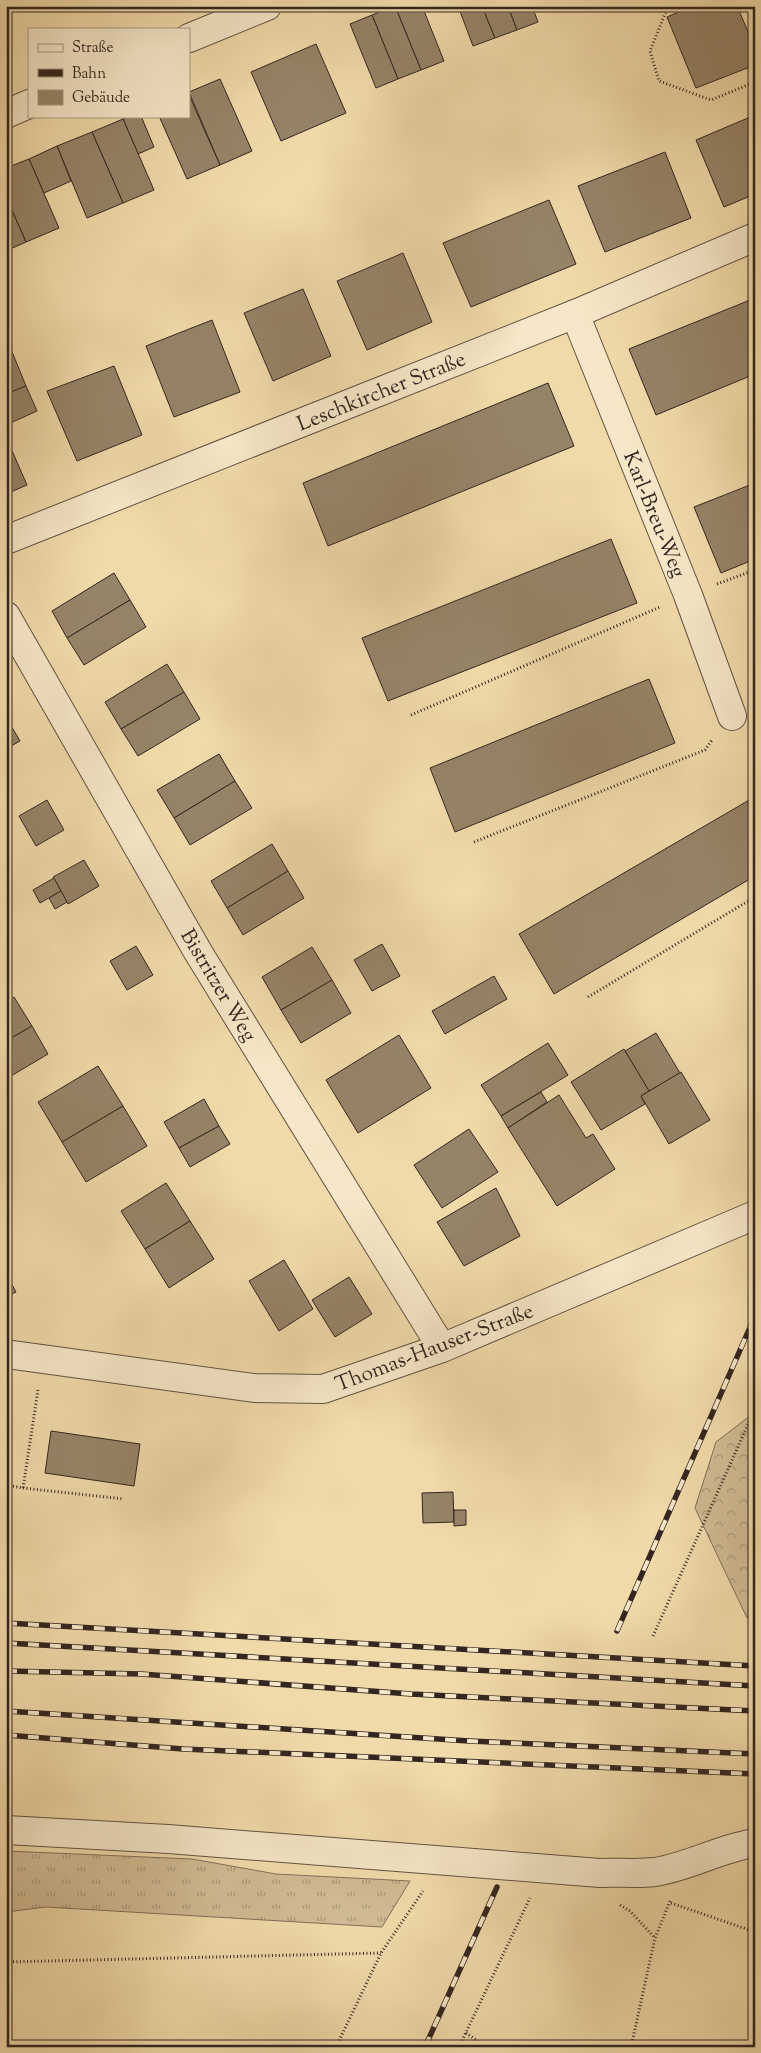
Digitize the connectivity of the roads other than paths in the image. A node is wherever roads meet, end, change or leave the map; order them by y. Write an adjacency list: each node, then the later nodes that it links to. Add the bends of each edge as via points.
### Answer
1 (267, 6): 2 (street)
2 (190, 38)
3 (28, 104): 4 (street)
4 (6, 114)
5 (755, 237): 6 (street, Leschkircher Straße)
6 (575, 314): 7 (street, Leschkircher Straße); 9 (street, Karl-Breu-Weg, via 688,596)
7 (6, 540)
8 (6, 616): 11 (street, Bistritzer Weg, via 198,952)
9 (732, 716)
10 (755, 1215): 11 (street, Thomas-Hauser-Straße)
11 (442, 1348): 12 (street, Thomas-Hauser-Straße, via 323,1389 254,1388)
12 (6, 1354)
13 (6, 1830): 14 (street, via 600,1873 654,1872 732,1846)
14 (755, 1843)

